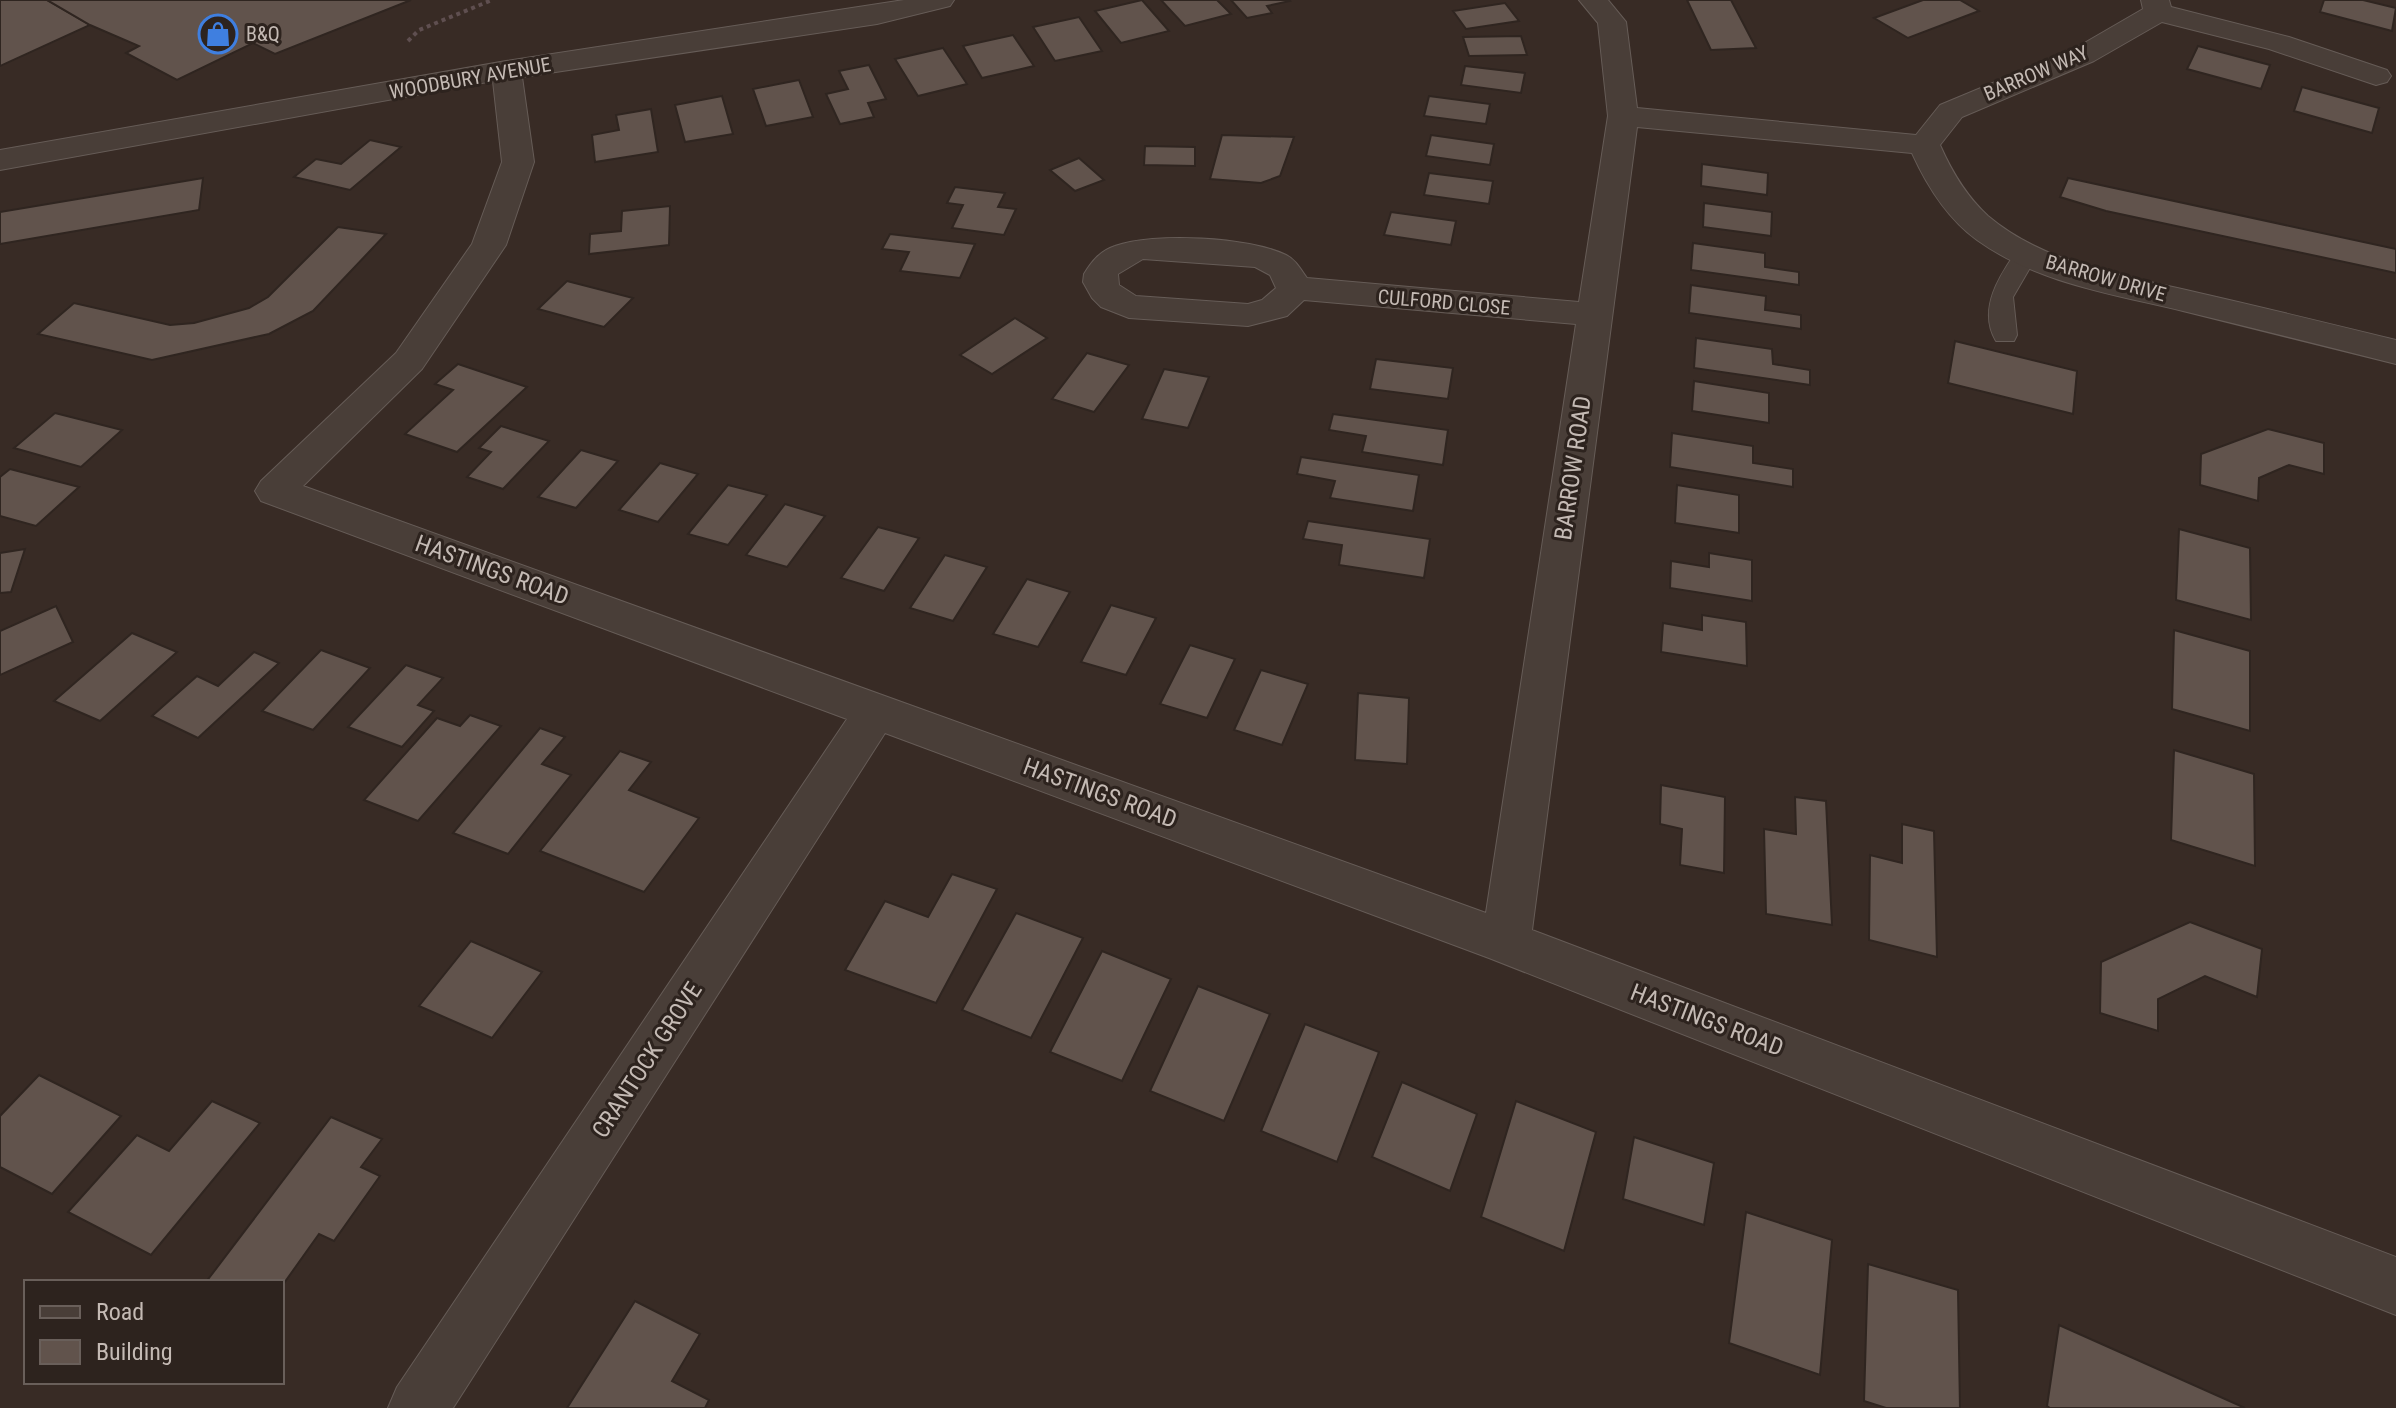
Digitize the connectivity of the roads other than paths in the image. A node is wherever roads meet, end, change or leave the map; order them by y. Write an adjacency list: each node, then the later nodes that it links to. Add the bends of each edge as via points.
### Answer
1 (940, 0): 4 (street, WOODBURY AVENUE, via 877,15)
2 (1593, 0): 6 (street, BARROW ROAD, via 1612,22)
3 (2156, 6): 5 (street, BARROW WAY); 7 (street, BARROW WAY, via 2084,55 1951,111)
4 (506, 70): 8 (street, WOODBURY AVENUE); 14 (street, HASTINGS ROAD, via 518,162 489,245 409,361 275,491)
5 (2376, 76)
6 (1623, 116): 7 (street); 11 (street, BARROW ROAD)
7 (1924, 145): 9 (street, BARROW DRIVE, via 1941,184 1963,210)
8 (0, 160)
9 (2026, 254): 12 (lane, via 2001,297); 13 (street, BARROW DRIVE, via 2127,287)
10 (1293, 288): 10 (street, via 1282,268 1259,257 1161,249 1112,258 1099,280 1103,291 1129,307 1248,315 1281,306); 11 (street, CULFORD CLOSE)
11 (1595, 315): 15 (street, BARROW ROAD)
12 (2005, 335)
13 (2396, 352)
14 (876, 711): 15 (street, HASTINGS ROAD); 17 (street, CRANTOCK GROVE)
15 (1506, 942): 16 (street, HASTINGS ROAD)
16 (2396, 1286)
17 (418, 1408)

